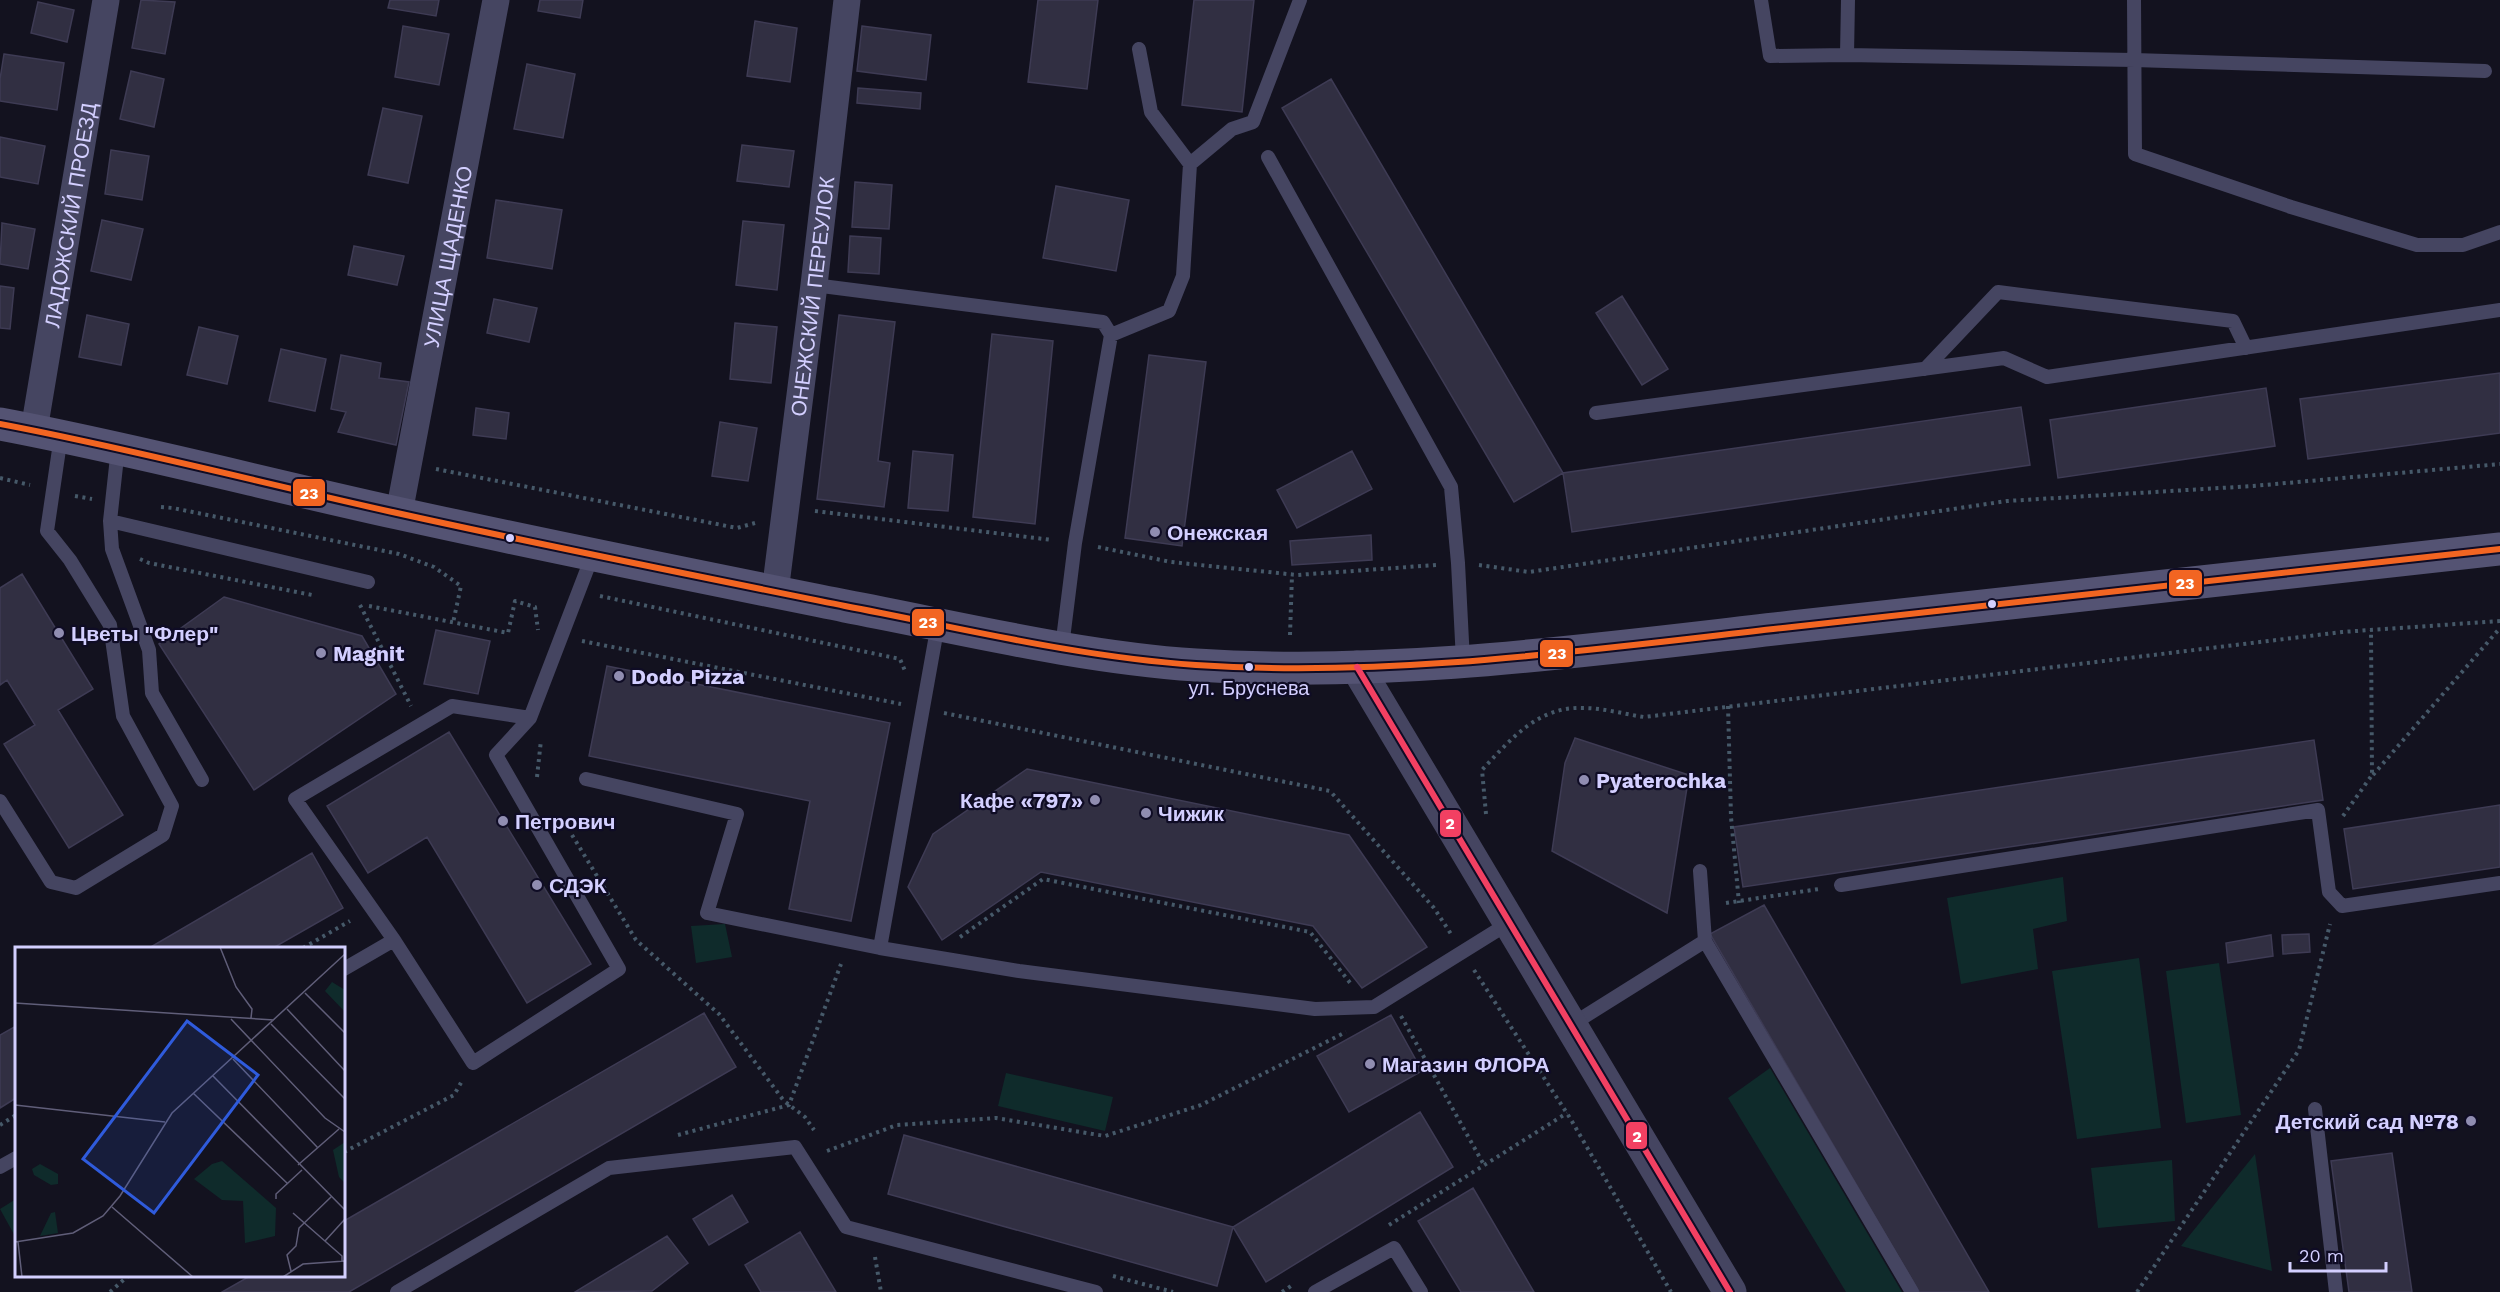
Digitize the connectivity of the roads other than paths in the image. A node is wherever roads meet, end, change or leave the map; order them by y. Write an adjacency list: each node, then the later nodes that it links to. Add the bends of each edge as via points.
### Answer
1 (106, 0): 22 (street, ЛАДОЖСКИЙ ПРОЕЗД)
2 (496, 0): 24 (street, УЛИЦА ЩАДЕНКО)
3 (847, 0): 15 (street, ОНЕЖСКИЙ ПЕРЕУЛОК)
4 (1300, 0): 13 (lane, via 1253,122 1232,129)
5 (1761, 0): 9 (lane, via 1770,56)
6 (1848, 0): 9 (lane)
7 (2134, 0): 10 (lane)
8 (1139, 49): 13 (lane, via 1151,112)
9 (1847, 55): 10 (lane)
10 (2134, 60): 11 (lane); 14 (lane, via 2134,154 2417,245 2463,245)
11 (2486, 71)
12 (1269, 157): 32 (lane, via 1451,487)
13 (1190, 164): 17 (lane, via 1183,276 1168,310)
14 (2500, 232)
15 (814, 285): 17 (lane, via 1103,322); 29 (street, ОНЕЖСКИЙ ПЕРЕУЛОК)
16 (2500, 310): 18 (lane)
17 (1111, 335): 31 (lane, via 1075,543)
18 (2246, 348): 19 (lane, via 2047,377 2004,358); 19 (lane, via 2233,321 1998,292)
19 (1925, 369): 20 (lane)
20 (1596, 413)
21 (0, 424): 22 (main road)
22 (48, 434): 23 (main road); 37 (lane, via 47,531 110,625 123,716 172,806 163,835 76,888 51,882)
23 (118, 448): 24 (main road); 25 (lane)
24 (399, 513): 27 (main road)
25 (110, 520): 28 (lane); 36 (lane, via 112,549 149,650 152,693)
26 (2500, 549): 32 (main road)
27 (593, 554): 29 (main road); 34 (lane)
28 (368, 582)
29 (775, 592): 30 (main road)
30 (938, 624): 31 (main road); 44 (lane)
31 (1062, 647): 33 (main road, via 1196,664)
32 (1463, 661): 33 (main road)
33 (1357, 667): 41 (street)
34 (530, 718): 42 (lane, via 452,706 295,798); 42 (lane, via 496,755 619,969 472,1063)
35 (586, 779): 44 (lane, via 737,814 707,913)
36 (202, 780)
37 (0, 801)
38 (1701, 871): 43 (lane)
39 (2500, 883): 40 (lane, via 2343,906 2329,892 2318,810)
40 (1841, 885)
41 (1509, 923): 44 (lane, via 1374,1007 1316,1009 1019,971); 46 (street)
42 (394, 940): 45 (lane)
43 (1705, 941): 46 (lane); 56 (lane)
44 (880, 948)
45 (345, 968)
46 (1571, 1024): 55 (street)
47 (2315, 1109): 57 (lane)
48 (15, 1159): 49 (lane)
49 (0, 1167)
50 (1073, 1289): 51 (lane, via 846,1227 795,1147 609,1168); 52 (lane)
51 (397, 1292)
52 (1096, 1292)
53 (1315, 1292): 54 (lane, via 1394,1248)
54 (1421, 1292)
55 (1730, 1292)
56 (1912, 1292)
57 (2336, 1292)

